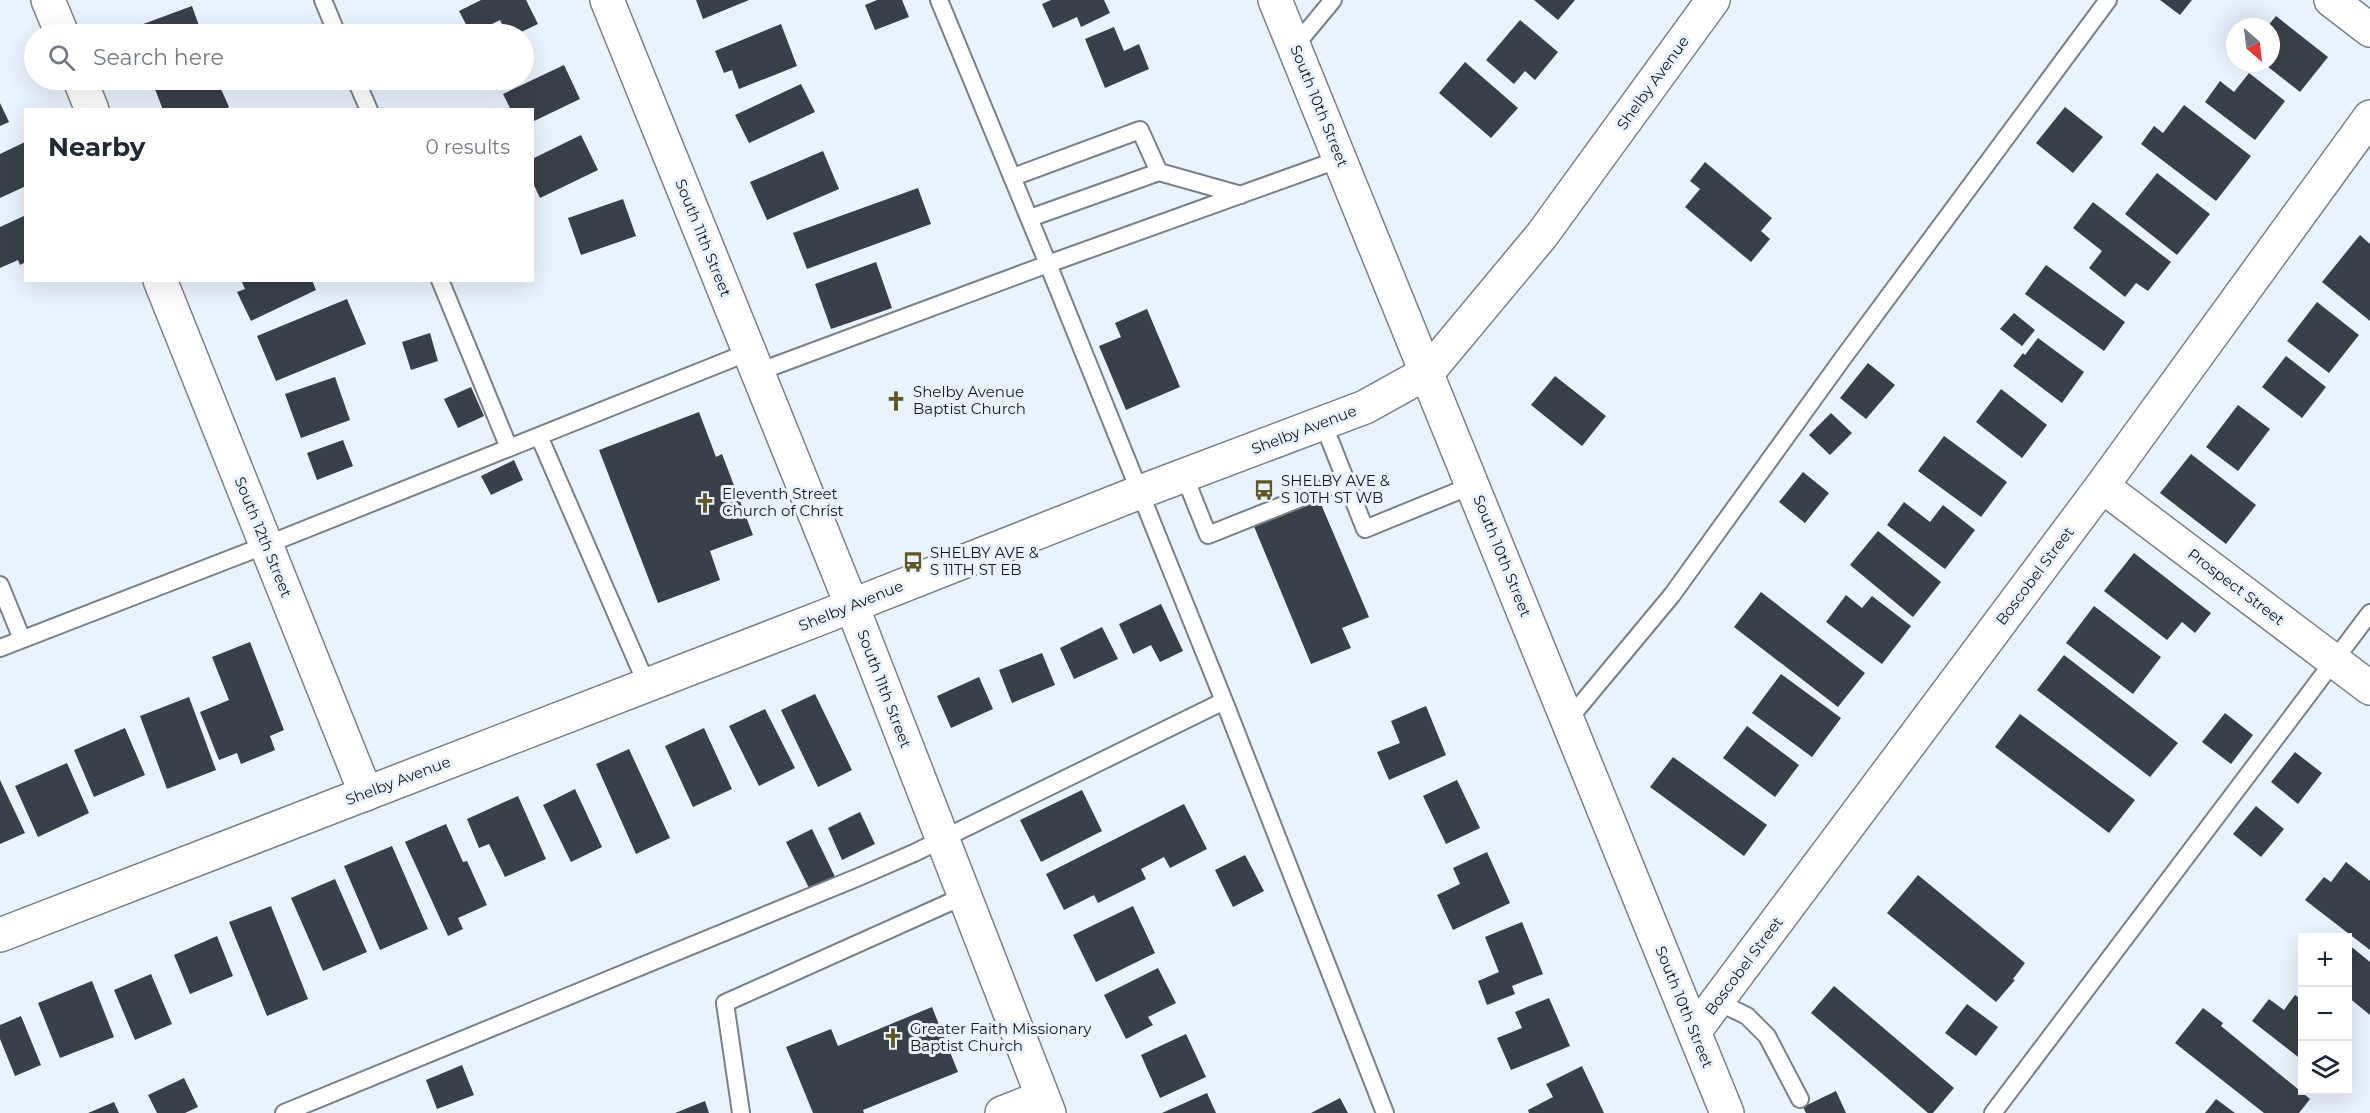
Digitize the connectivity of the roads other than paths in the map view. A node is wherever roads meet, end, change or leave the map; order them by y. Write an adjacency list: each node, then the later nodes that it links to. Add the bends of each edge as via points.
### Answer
1 (48, 0): 10 (street)
2 (324, 0): 11 (lane)
3 (608, 0): 27 (street, South 11th Street)
4 (939, 0): 21 (lane)
5 (1275, 0): 13 (street, South 10th Street)
6 (1333, 0): 13 (lane)
7 (1713, 0): 28 (street, Shelby Avenue, via 1542,235)
8 (2108, 0): 47 (lane, via 1672,595)
9 (2331, 0): 12 (street)
10 (58, 24)
11 (334, 24)
12 (2370, 30)
13 (1294, 47): 19 (street, South 10th Street)
14 (84, 90): 16 (street)
15 (360, 90): 17 (lane)
16 (91, 108)
17 (368, 108)
18 (2370, 117): 35 (street, Boscobel Street)
19 (1340, 159): 22 (lane); 28 (street, South 10th Street)
20 (1159, 172): 21 (lane, via 1140,130); 22 (lane); 23 (lane)
21 (1013, 177): 23 (lane)
22 (1241, 195): 24 (lane)
23 (1030, 218): 24 (lane)
24 (1048, 264): 27 (lane); 36 (lane)
25 (161, 282): 37 (street, South 12th Street)
26 (442, 282): 31 (lane)
27 (753, 362): 30 (lane); 39 (street, South 11th Street)
28 (1428, 372): 29 (street, Shelby Avenue, via 1365,407); 34 (street, South 10th Street)
29 (1323, 423): 32 (street, Shelby Avenue); 33 (lane)
30 (538, 436): 31 (lane); 44 (lane)
31 (509, 448): 37 (lane)
32 (1184, 475): 33 (lane, via 1208,535); 36 (street, Shelby Avenue)
33 (1346, 480): 34 (lane, via 1365,529)
34 (1473, 484): 47 (street, South 10th Street)
35 (2102, 486): 43 (street, Prospect Street); 52 (street, Boscobel Street)
36 (1140, 492): 39 (street, Shelby Avenue); 46 (lane)
37 (266, 545): 41 (lane); 48 (street, South 12th Street)
38 (0, 585): 41 (lane)
39 (852, 606): 44 (street, Shelby Avenue); 49 (street, South 11th Street)
40 (2370, 613): 43 (lane)
41 (22, 639): 42 (lane)
42 (0, 648)
43 (2334, 662): 45 (street, Prospect Street); 61 (lane)
44 (647, 685): 48 (street, Shelby Avenue)
45 (2370, 688)
46 (1224, 701): 49 (lane); 59 (lane)
47 (1568, 720): 53 (street, South 10th Street)
48 (366, 794): 51 (street, Shelby Avenue)
49 (942, 839): 50 (street, South 11th Street); 56 (lane, via 850,881)
50 (964, 896): 55 (street, South 11th Street); 57 (lane, via 725,1003)
51 (0, 935)
52 (1718, 1002): 53 (street, Boscobel Street); 54 (lane, via 1747,1016 1767,1036)
53 (1694, 1032): 60 (street, South 10th Street)
54 (1800, 1099)
55 (1046, 1105): 58 (street)
56 (284, 1113)
57 (741, 1113)
58 (1002, 1113)
59 (1385, 1113)
60 (1727, 1113)
61 (1993, 1113)

